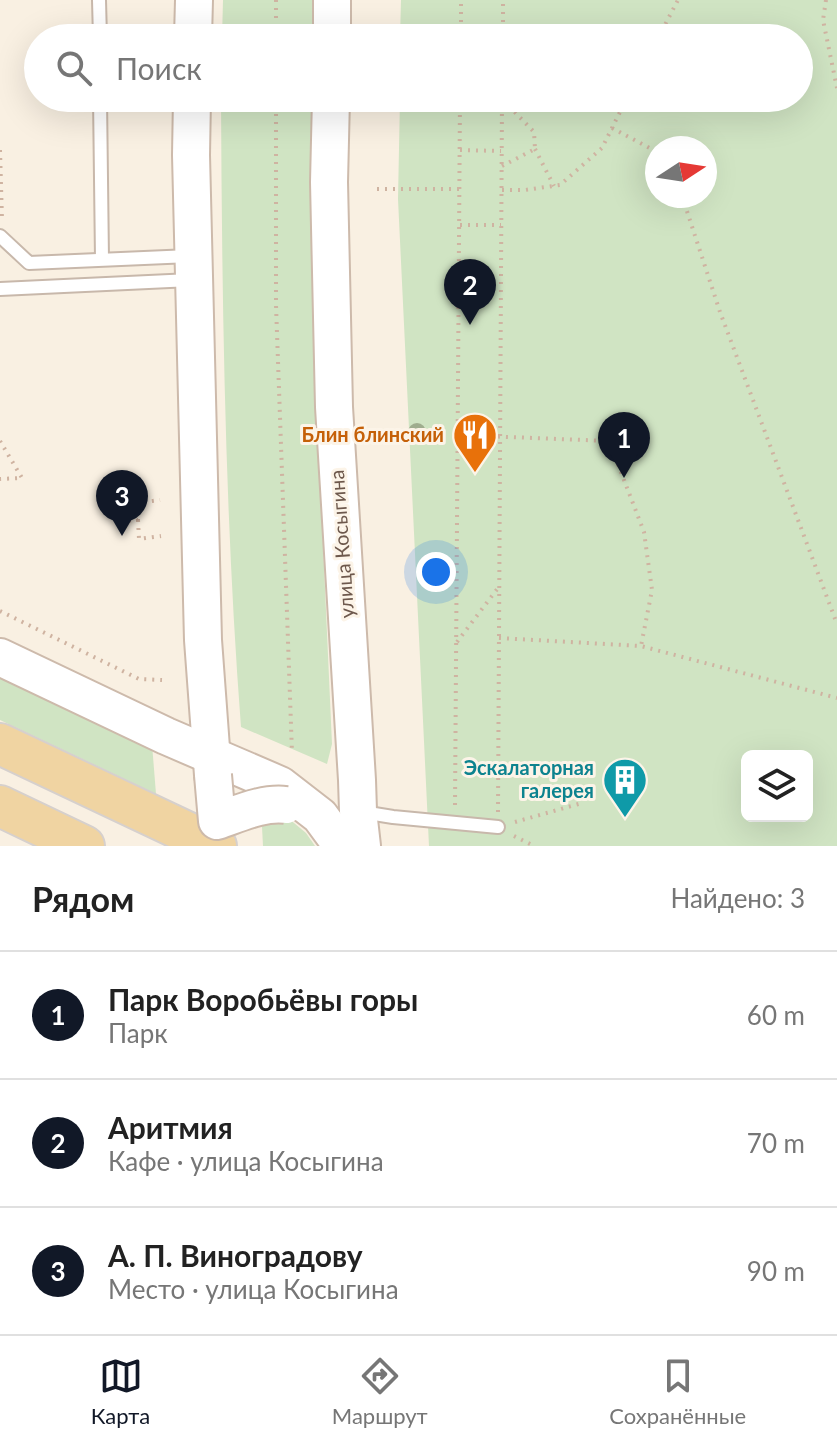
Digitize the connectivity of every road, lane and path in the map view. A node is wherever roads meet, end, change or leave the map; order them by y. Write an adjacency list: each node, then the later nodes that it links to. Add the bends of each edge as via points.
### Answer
1 (99, 0): 9 (lane)
2 (194, 0): 10 (main road)
3 (276, 0): 11 (path)
4 (332, 0): 12 (main road)
5 (461, 0): 13 (path)
6 (503, 0): 14 (path)
7 (678, 0): 15 (path)
8 (826, 0): 16 (path, via 823,20)
9 (100, 24)
10 (193, 24)
11 (276, 24)
12 (332, 24)
13 (461, 24)
14 (503, 24)
15 (665, 24)
16 (837, 88)
17 (100, 112): 42 (lane)
18 (192, 112): 43 (main road)
19 (276, 112): 63 (path, via 276,305)
20 (331, 112): 69 (main road, улица Косыгина, via 334,407 357,780)
21 (460, 112): 29 (path)
22 (502, 112): 30 (path)
23 (515, 112): 27 (path, via 534,132)
24 (620, 112): 25 (path)
25 (612, 128): 26 (path); 34 (path, via 602,148)
26 (645, 146)
27 (535, 149): 31 (path); 34 (path)
28 (0, 150): 32 (path)
29 (460, 150): 30 (path); 36 (path)
30 (502, 151): 31 (path)
31 (502, 166): 37 (path)
32 (0, 167): 33 (path)
33 (1, 184): 41 (path)
34 (554, 186): 37 (path)
35 (377, 189): 36 (path)
36 (460, 189): 39 (path)
37 (502, 190): 40 (path)
38 (686, 208): 55 (path)
39 (460, 225): 40 (path); 45 (path)
40 (502, 225): 46 (path)
41 (2, 237): 42 (lane, via 29,263)
42 (102, 259): 43 (lane)
43 (194, 268): 44 (lane); 64 (main road, via 203,640)
44 (0, 289)
45 (458, 435): 46 (path); 57 (path)
46 (500, 435): 53 (path); 58 (path, via 609,441 644,532 652,590)
47 (0, 441): 48 (path, via 22,478)
48 (0, 479)
49 (160, 500): 50 (path, via 138,503)
50 (138, 520): 51 (path); 52 (path, via 139,539)
51 (121, 521)
52 (161, 536)
53 (499, 586): 56 (path); 57 (path)
54 (0, 611): 60 (path, via 139,679)
55 (837, 624)
56 (499, 638): 58 (path); 68 (path)
57 (457, 642): 67 (path)
58 (641, 646): 61 (path)
59 (0, 657): 64 (main road)
60 (162, 680)
61 (837, 698)
62 (0, 744): 70 (main road)
63 (292, 753)
64 (212, 765): 69 (main road, via 280,785); 70 (main road, bridge)
65 (582, 803): 68 (path)
66 (0, 806): 71 (main road)
67 (455, 823): 68 (lane); 69 (lane, via 393,817)
68 (498, 827): 72 (path)
69 (344, 829): 70 (main road, bridge, via 278,804 262,806)
70 (220, 840)
71 (84, 846)
72 (534, 846)

